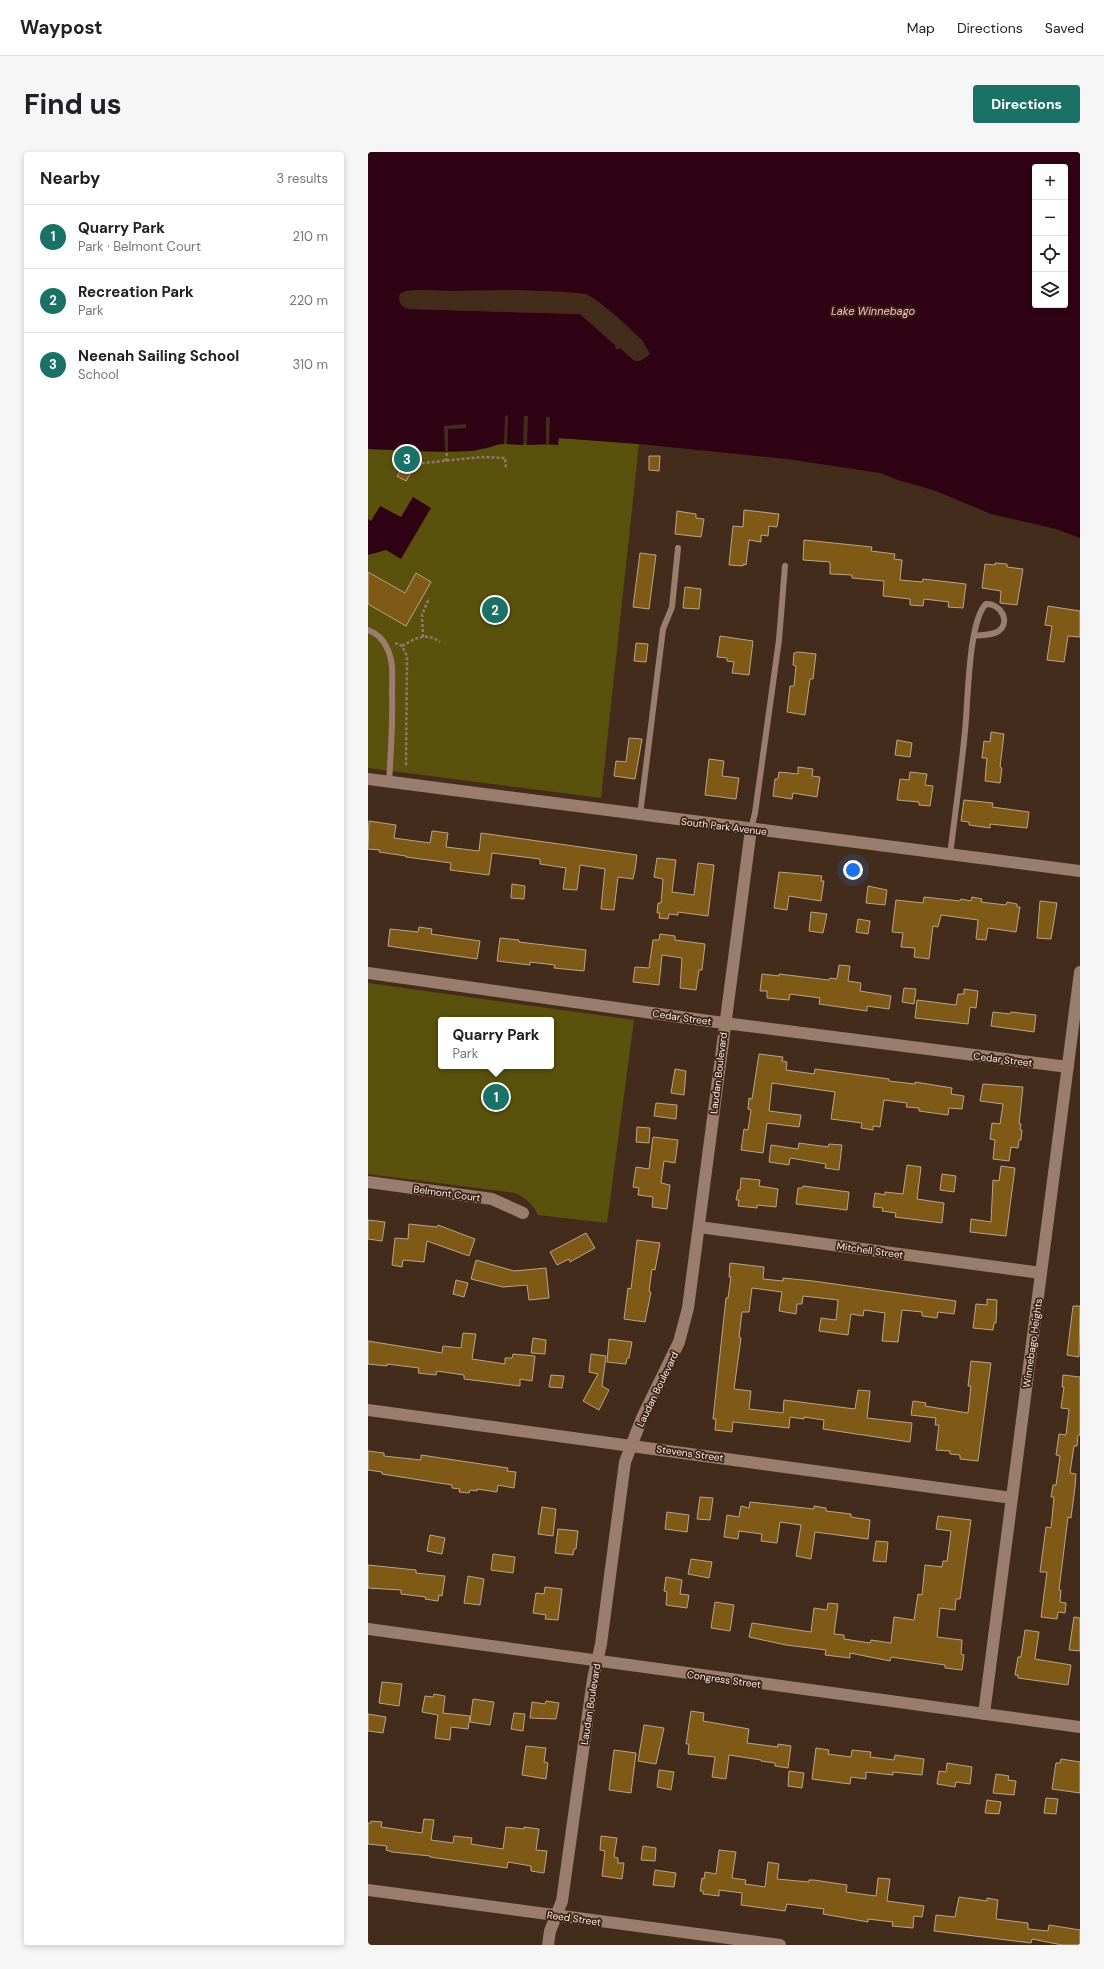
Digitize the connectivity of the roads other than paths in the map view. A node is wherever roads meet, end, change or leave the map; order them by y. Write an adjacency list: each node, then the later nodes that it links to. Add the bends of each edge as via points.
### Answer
1 (678, 548): 7 (lane, via 672,607 663,629)
2 (785, 566): 8 (lane, via 774,676)
3 (368, 630): 6 (lane, via 383,640 392,666 393,734)
4 (975, 636): 4 (lane, via 983,608 986,604 994,604 1004,618 1004,625 996,632); 9 (lane)
5 (368, 779): 6 (street, South Park Avenue)
6 (389, 782): 7 (street, South Park Avenue)
7 (640, 815): 8 (street, South Park Avenue)
8 (751, 829): 9 (street, South Park Avenue); 13 (street, Laudan Boulevard)
9 (950, 855): 10 (street, South Park Avenue)
10 (1080, 871)
11 (1080, 972): 14 (street, Winnebago Heights)
12 (368, 973): 13 (street, Cedar Street)
13 (724, 1023): 14 (street, Cedar Street); 17 (street, Laudan Boulevard)
14 (1068, 1067): 18 (street, Winnebago Heights)
15 (368, 1182): 16 (street, Belmont Court, via 492,1199)
16 (523, 1213)
17 (699, 1227): 18 (street, Mitchell Street); 20 (street, Laudan Boulevard, via 688,1308 681,1336)
18 (1041, 1273): 21 (street, Winnebago Heights)
19 (368, 1410): 20 (street, Stevens Street)
20 (632, 1445): 21 (street, Stevens Street); 23 (street, Laudan Boulevard, via 626,1462)
21 (1012, 1498): 24 (street, Winnebago Heights)
22 (368, 1629): 23 (street, Congress Street)
23 (597, 1661): 24 (street, Congress Street); 27 (street, Laudan Boulevard, via 562,1901)
24 (984, 1714): 25 (street, Congress Street)
25 (1080, 1727)
26 (368, 1890): 27 (street, Reed Street)
27 (557, 1916): 28 (street, Laudan Boulevard, via 550,1931); 29 (street, Reed Street)
28 (548, 1945)
29 (780, 1945)

